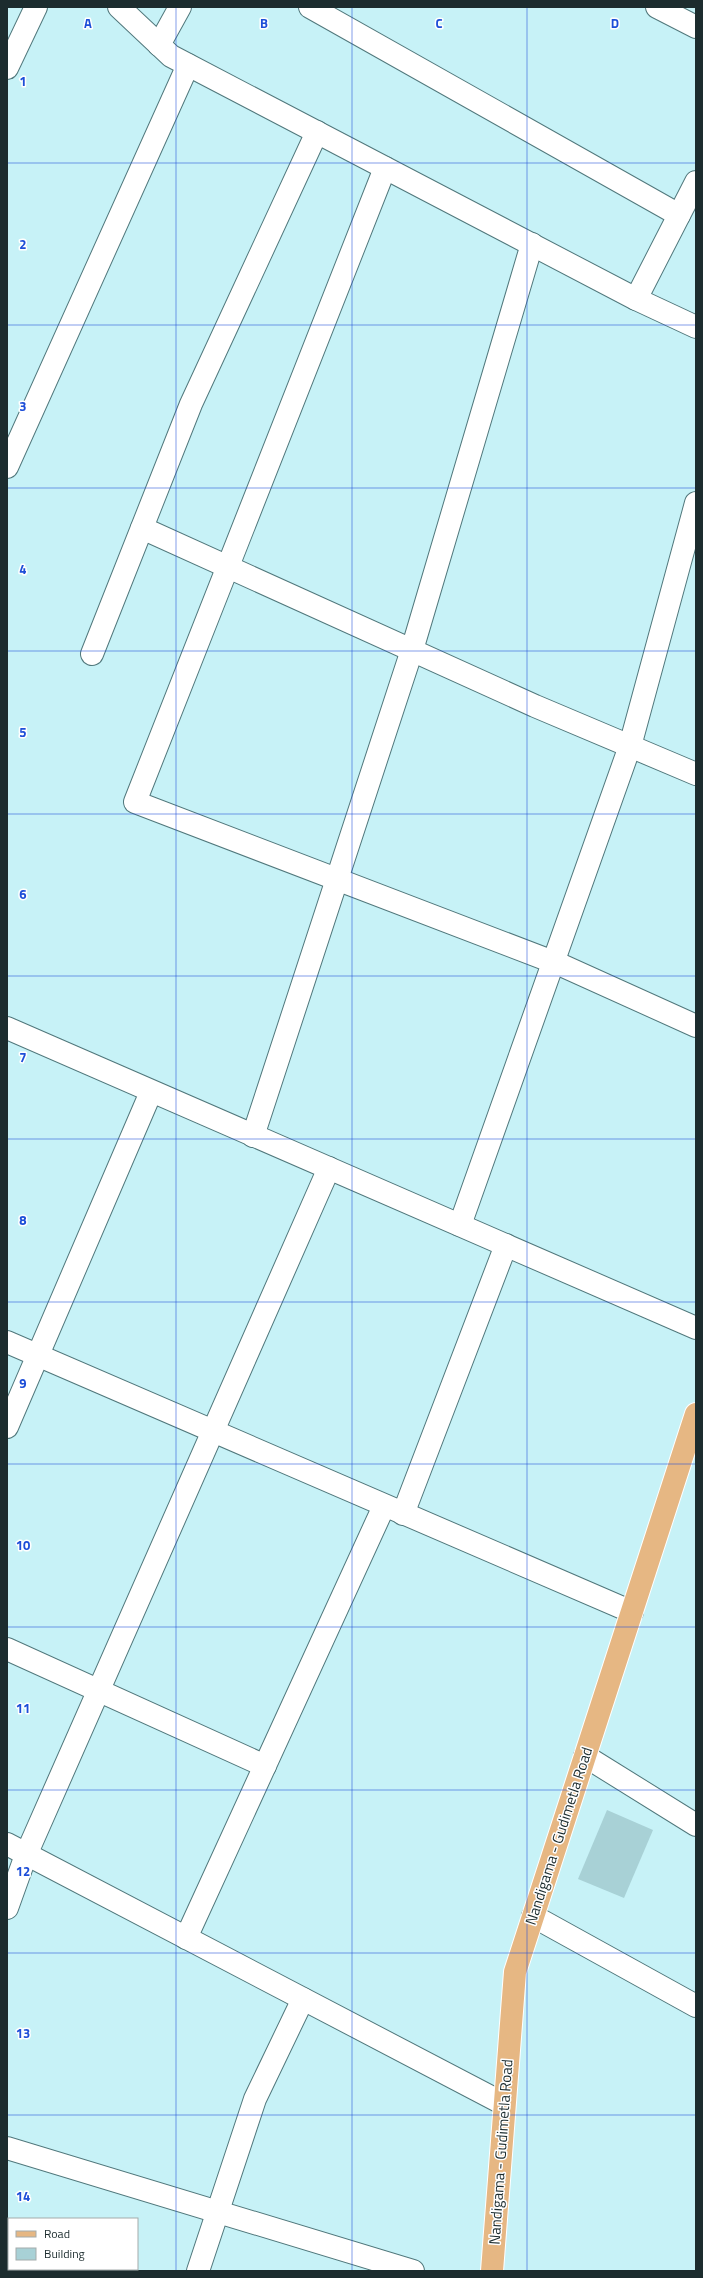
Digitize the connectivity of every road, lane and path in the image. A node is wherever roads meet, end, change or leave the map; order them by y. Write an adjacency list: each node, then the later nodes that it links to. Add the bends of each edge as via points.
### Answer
1 (36, 7): 9 (street)
2 (119, 7): 7 (street)
3 (180, 7): 7 (street)
4 (310, 7): 13 (street)
5 (657, 7): 6 (street)
6 (696, 27)
7 (160, 45): 8 (street, via 171,56)
8 (188, 65): 10 (street); 17 (street)
9 (7, 68)
10 (316, 132): 11 (street); 19 (street, via 191,404)
11 (385, 168): 14 (street); 20 (street)
12 (696, 182): 13 (street)
13 (679, 215): 15 (street)
14 (532, 244): 15 (street); 21 (street)
15 (636, 299): 16 (street)
16 (696, 327)
17 (7, 467)
18 (696, 503): 23 (street)
19 (142, 528): 20 (street); 22 (street)
20 (228, 566): 21 (street); 25 (street, via 135,802)
21 (412, 650): 23 (street); 25 (street)
22 (92, 654)
23 (630, 746): 24 (street); 26 (street)
24 (696, 774)
25 (337, 880): 26 (street); 30 (street)
26 (553, 962): 27 (street); 32 (street)
27 (696, 1026)
28 (7, 1028): 29 (street)
29 (151, 1092): 30 (street); 36 (street)
30 (253, 1136): 31 (street)
31 (329, 1168): 32 (street); 39 (street)
32 (460, 1225): 33 (street)
33 (506, 1245): 34 (street); 40 (street)
34 (696, 1328)
35 (7, 1342): 36 (street)
36 (38, 1355): 38 (street); 39 (street)
37 (696, 1414): 41 (main road, Nandigama - Gudimetla Road)
38 (7, 1427)
39 (213, 1431): 40 (street); 43 (street)
40 (393, 1510): 41 (street); 45 (street)
41 (632, 1612): 44 (main road, Nandigama - Gudimetla Road)
42 (7, 1649): 43 (street)
43 (98, 1691): 45 (street); 48 (street)
44 (585, 1756): 46 (street); 50 (main road, Nandigama - Gudimetla Road)
45 (265, 1766): 51 (street)
46 (696, 1825)
47 (7, 1844): 48 (street)
48 (26, 1855): 49 (street); 51 (street)
49 (7, 1908)
50 (533, 1916): 53 (street); 54 (main road, Nandigama - Gudimetla Road, via 515,1972)
51 (186, 1938): 52 (street)
52 (303, 1999): 54 (street); 56 (street, via 255,2099)
53 (696, 2006)
54 (504, 2104): 59 (main road, Nandigama - Gudimetla Road)
55 (7, 2148): 56 (street)
56 (216, 2213): 57 (street); 58 (street)
57 (198, 2271)
58 (413, 2271)
59 (492, 2271)

